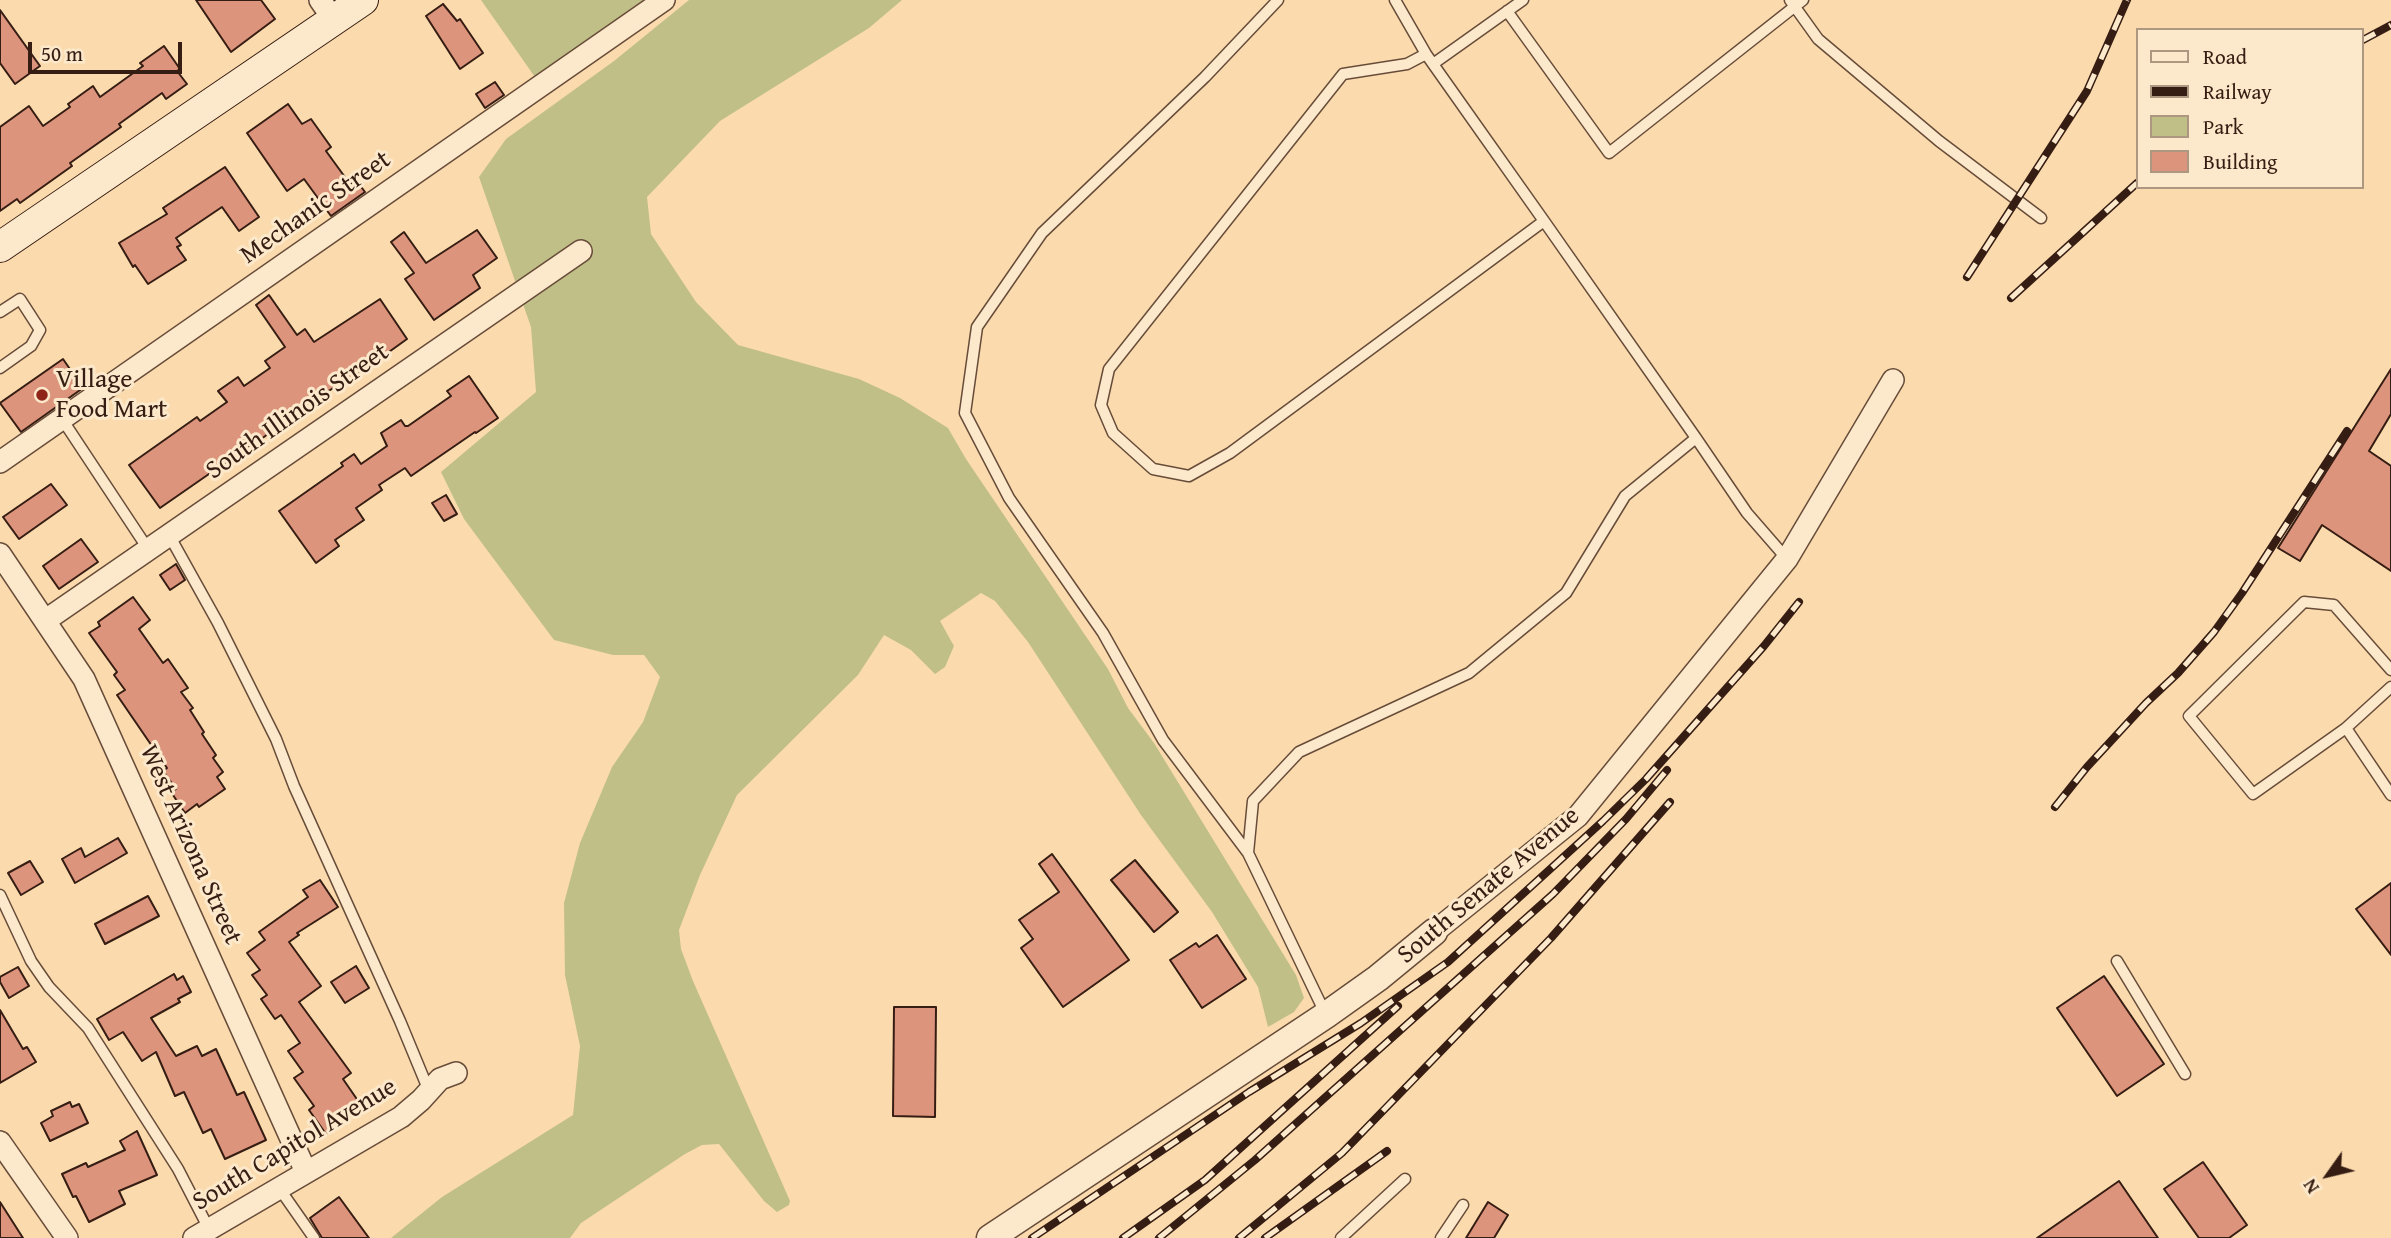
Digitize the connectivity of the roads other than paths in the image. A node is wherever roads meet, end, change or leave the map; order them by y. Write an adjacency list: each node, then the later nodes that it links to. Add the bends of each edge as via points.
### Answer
1 (363, 0): 7 (main road)
2 (664, 0): 18 (street, Mechanic Street)
3 (1278, 0): 30 (lane, via 1205,77 1042,233 977,327 964,413 1009,498 1103,633 1163,740)
4 (1395, 0): 9 (lane)
5 (1523, 0): 8 (lane)
6 (1796, 2): 8 (lane, via 1609,153); 11 (lane, via 1818,39 1939,141)
7 (327, 10): 13 (main road)
8 (1507, 11): 10 (lane)
9 (1426, 54): 10 (lane); 12 (lane, via 1407,64 1343,74 1109,369 1101,404 1113,433 1153,469 1189,476 1230,453)
10 (1433, 64): 12 (lane)
11 (2041, 218)
12 (1544, 222): 19 (lane)
13 (0, 247)
14 (581, 251): 21 (street, South Illinois Street)
15 (0, 312): 16 (lane, via 20,299 40,330 31,346)
16 (0, 368)
17 (1893, 380): 24 (street, South Senate Avenue)
18 (62, 419): 20 (street, Mechanic Street); 22 (lane)
19 (1696, 438): 24 (lane, via 1747,513); 30 (lane, via 1625,496 1566,593 1469,673 1299,752 1253,801)
20 (0, 463)
21 (169, 535): 22 (street, South Illinois Street); 37 (lane, via 276,738)
22 (148, 549): 25 (street, South Illinois Street)
23 (0, 554): 25 (street, West Arizona Street)
24 (1787, 559): 32 (street, South Senate Avenue, via 1578,816)
25 (46, 620): 39 (street, West Arizona Street, via 84,679)
26 (2391, 670): 28 (lane, via 2334,605 2304,602 2189,716 2253,794)
27 (2391, 687): 28 (lane)
28 (2346, 728): 29 (lane)
29 (2390, 790)
30 (1248, 853): 34 (lane)
31 (0, 895): 43 (lane, via 31,961 88,1028 178,1169)
32 (1434, 932): 34 (street, South Senate Avenue)
33 (2117, 961): 36 (lane)
34 (1326, 1014): 46 (street, South Senate Avenue)
35 (456, 1073): 37 (street, South Capitol Avenue, via 440,1079)
36 (2185, 1074)
37 (429, 1091): 39 (street, South Capitol Avenue, via 401,1117)
38 (0, 1142): 44 (street)
39 (306, 1172): 41 (street, South Capitol Avenue)
40 (1405, 1179): 47 (lane)
41 (279, 1188): 43 (street, South Capitol Avenue); 45 (lane)
42 (1463, 1205): 48 (lane)
43 (202, 1233)
44 (67, 1238)
45 (314, 1238)
46 (990, 1238)
47 (1341, 1238)
48 (1441, 1238)

